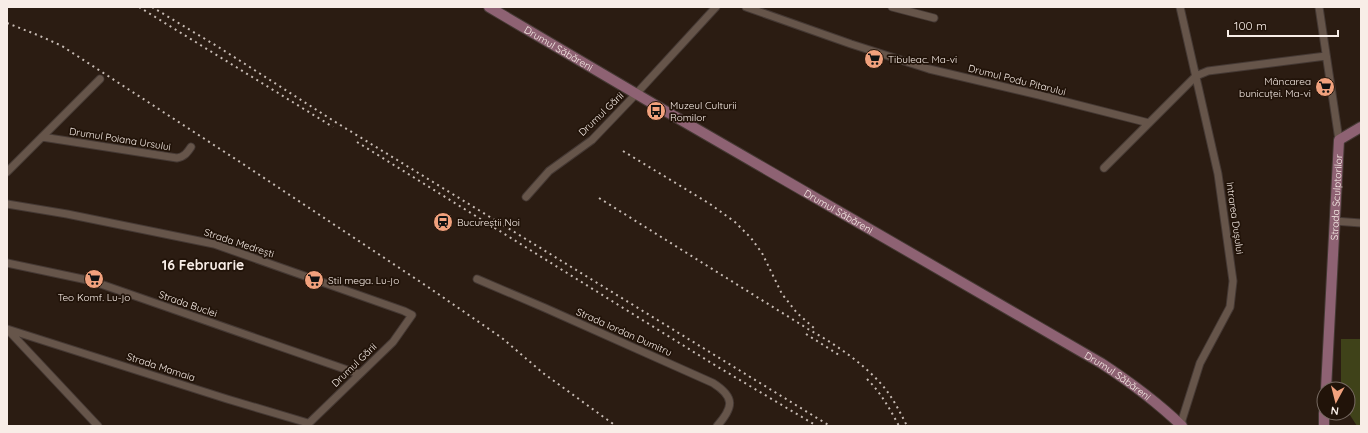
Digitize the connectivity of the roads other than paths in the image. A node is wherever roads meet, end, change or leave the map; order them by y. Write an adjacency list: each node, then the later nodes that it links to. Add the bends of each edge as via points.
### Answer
1 (489, 7): 11 (main road, Drumul Săbăreni)
2 (716, 7): 11 (street, Drumul Gării)
3 (746, 7): 12 (street, Drumul Podu Pitarului, via 929,69)
4 (892, 7): 7 (street)
5 (1180, 7): 9 (street, Intrarea Dușului)
6 (1319, 7): 8 (street, Strada Sculptorilor)
7 (934, 18)
8 (1326, 56): 9 (street, via 1208,71); 15 (street, Strada Sculptorilor)
9 (1196, 76): 12 (street); 32 (street, Intrarea Dușului, via 1218,174 1234,282 1230,307 1200,363)
10 (100, 79): 14 (street)
11 (636, 94): 19 (street, Drumul Gării, via 592,140 549,171); 32 (main road, Drumul Săbăreni, via 1101,363 1137,387)
12 (1149, 123): 17 (street)
13 (1361, 127): 15 (main road)
14 (42, 137): 16 (street, Drumul Poiana Ursului, via 177,158 186,154); 18 (street)
15 (1339, 140): 21 (main road, Strada Sculptorilor)
16 (191, 147)
17 (1104, 168)
18 (7, 172)
19 (526, 197)
20 (7, 204): 25 (street, Strada Medrești, via 214,244)
21 (1334, 221): 22 (street); 28 (main road, Strada Sculptorilor)
22 (1361, 223)
23 (7, 262): 27 (street, Strada Buclei, via 92,281)
24 (477, 279): 31 (street, Strada Iordan Dumitru, via 713,382 723,389 730,400 727,413)
25 (412, 316): 27 (street, Drumul Gării, via 396,338)
26 (7, 329): 29 (street, Strada Mamaia); 30 (street)
27 (359, 374): 29 (street, Drumul Gării)
28 (1326, 381)
29 (307, 425)
30 (98, 426)
31 (717, 426)
32 (1182, 426)

